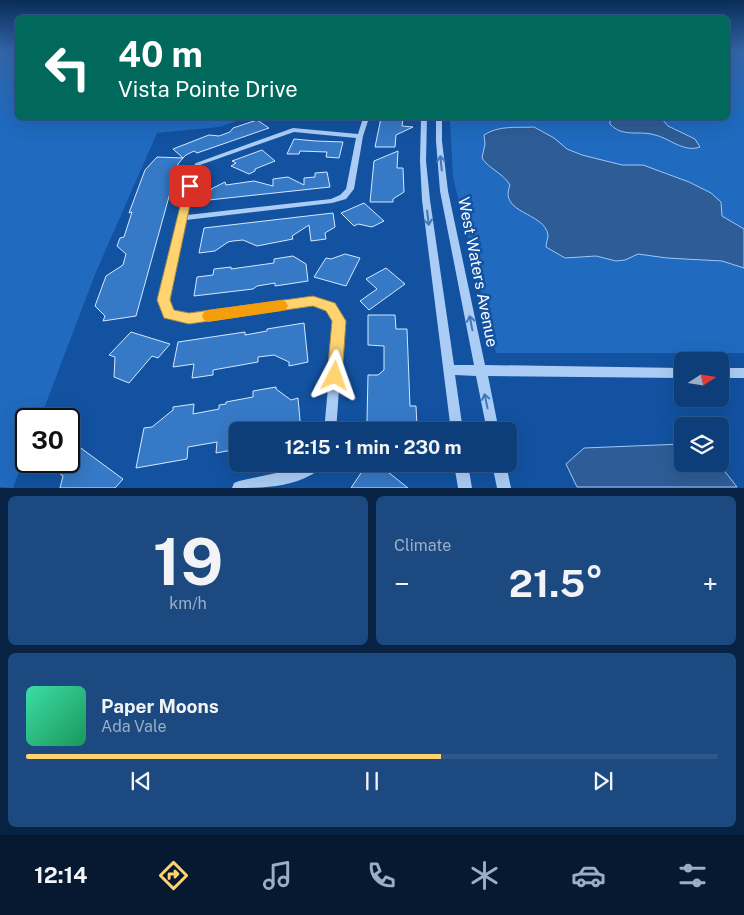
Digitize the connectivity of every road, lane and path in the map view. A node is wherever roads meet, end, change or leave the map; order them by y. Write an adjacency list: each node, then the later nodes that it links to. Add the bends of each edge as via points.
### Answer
1 (365, 120): 4 (street)
2 (424, 120): 6 (street, one-way to 6, via 422,161)
3 (439, 120): 7 (street, West Waters Avenue, one-way to 3, via 444,191)
4 (360, 136): 5 (street, via 293,130 206,160 193,170); 5 (street, via 350,189 343,197 332,201)
5 (182, 218): 11 (street, via 164,300 168,314 189,319 313,301 330,307 339,321)
6 (448, 370): 7 (street); 12 (street)
7 (480, 370): 8 (street); 13 (street, West Waters Avenue, one-way to 7)
8 (674, 373)
9 (729, 373): 10 (street)
10 (744, 373)
11 (331, 422)
12 (456, 422)
13 (491, 422)
14 (304, 472): 17 (street)
15 (463, 472): 18 (street)
16 (501, 472): 19 (street)
17 (239, 488)
18 (465, 488)
19 (504, 488)

